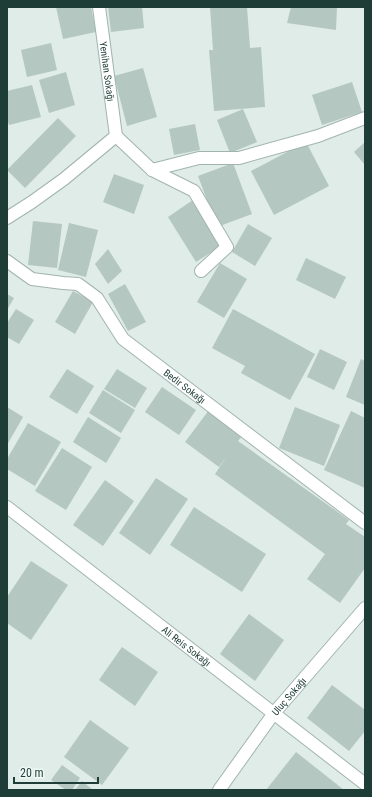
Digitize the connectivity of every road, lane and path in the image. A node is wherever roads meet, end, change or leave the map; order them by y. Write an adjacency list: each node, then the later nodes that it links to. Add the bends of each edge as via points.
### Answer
1 (99, 7): 3 (street, Yenihan Sokağı)
2 (365, 118): 4 (street, via 318,136 239,158 199,158)
3 (116, 136): 4 (street); 5 (street, via 64,179)
4 (152, 170): 7 (street, via 194,191 227,247)
5 (7, 218)
6 (7, 261): 9 (street, Bedir Sokağı, via 32,279 78,284 97,298 123,339)
7 (201, 271)
8 (7, 507): 11 (street, Ali Reis Sokağı)
9 (365, 523)
10 (365, 608): 11 (street, Uluç Sokağı)
11 (274, 713): 12 (street, Ali Reis Sokağı); 13 (street, Uluç Sokağı)
12 (365, 784)
13 (219, 790)

